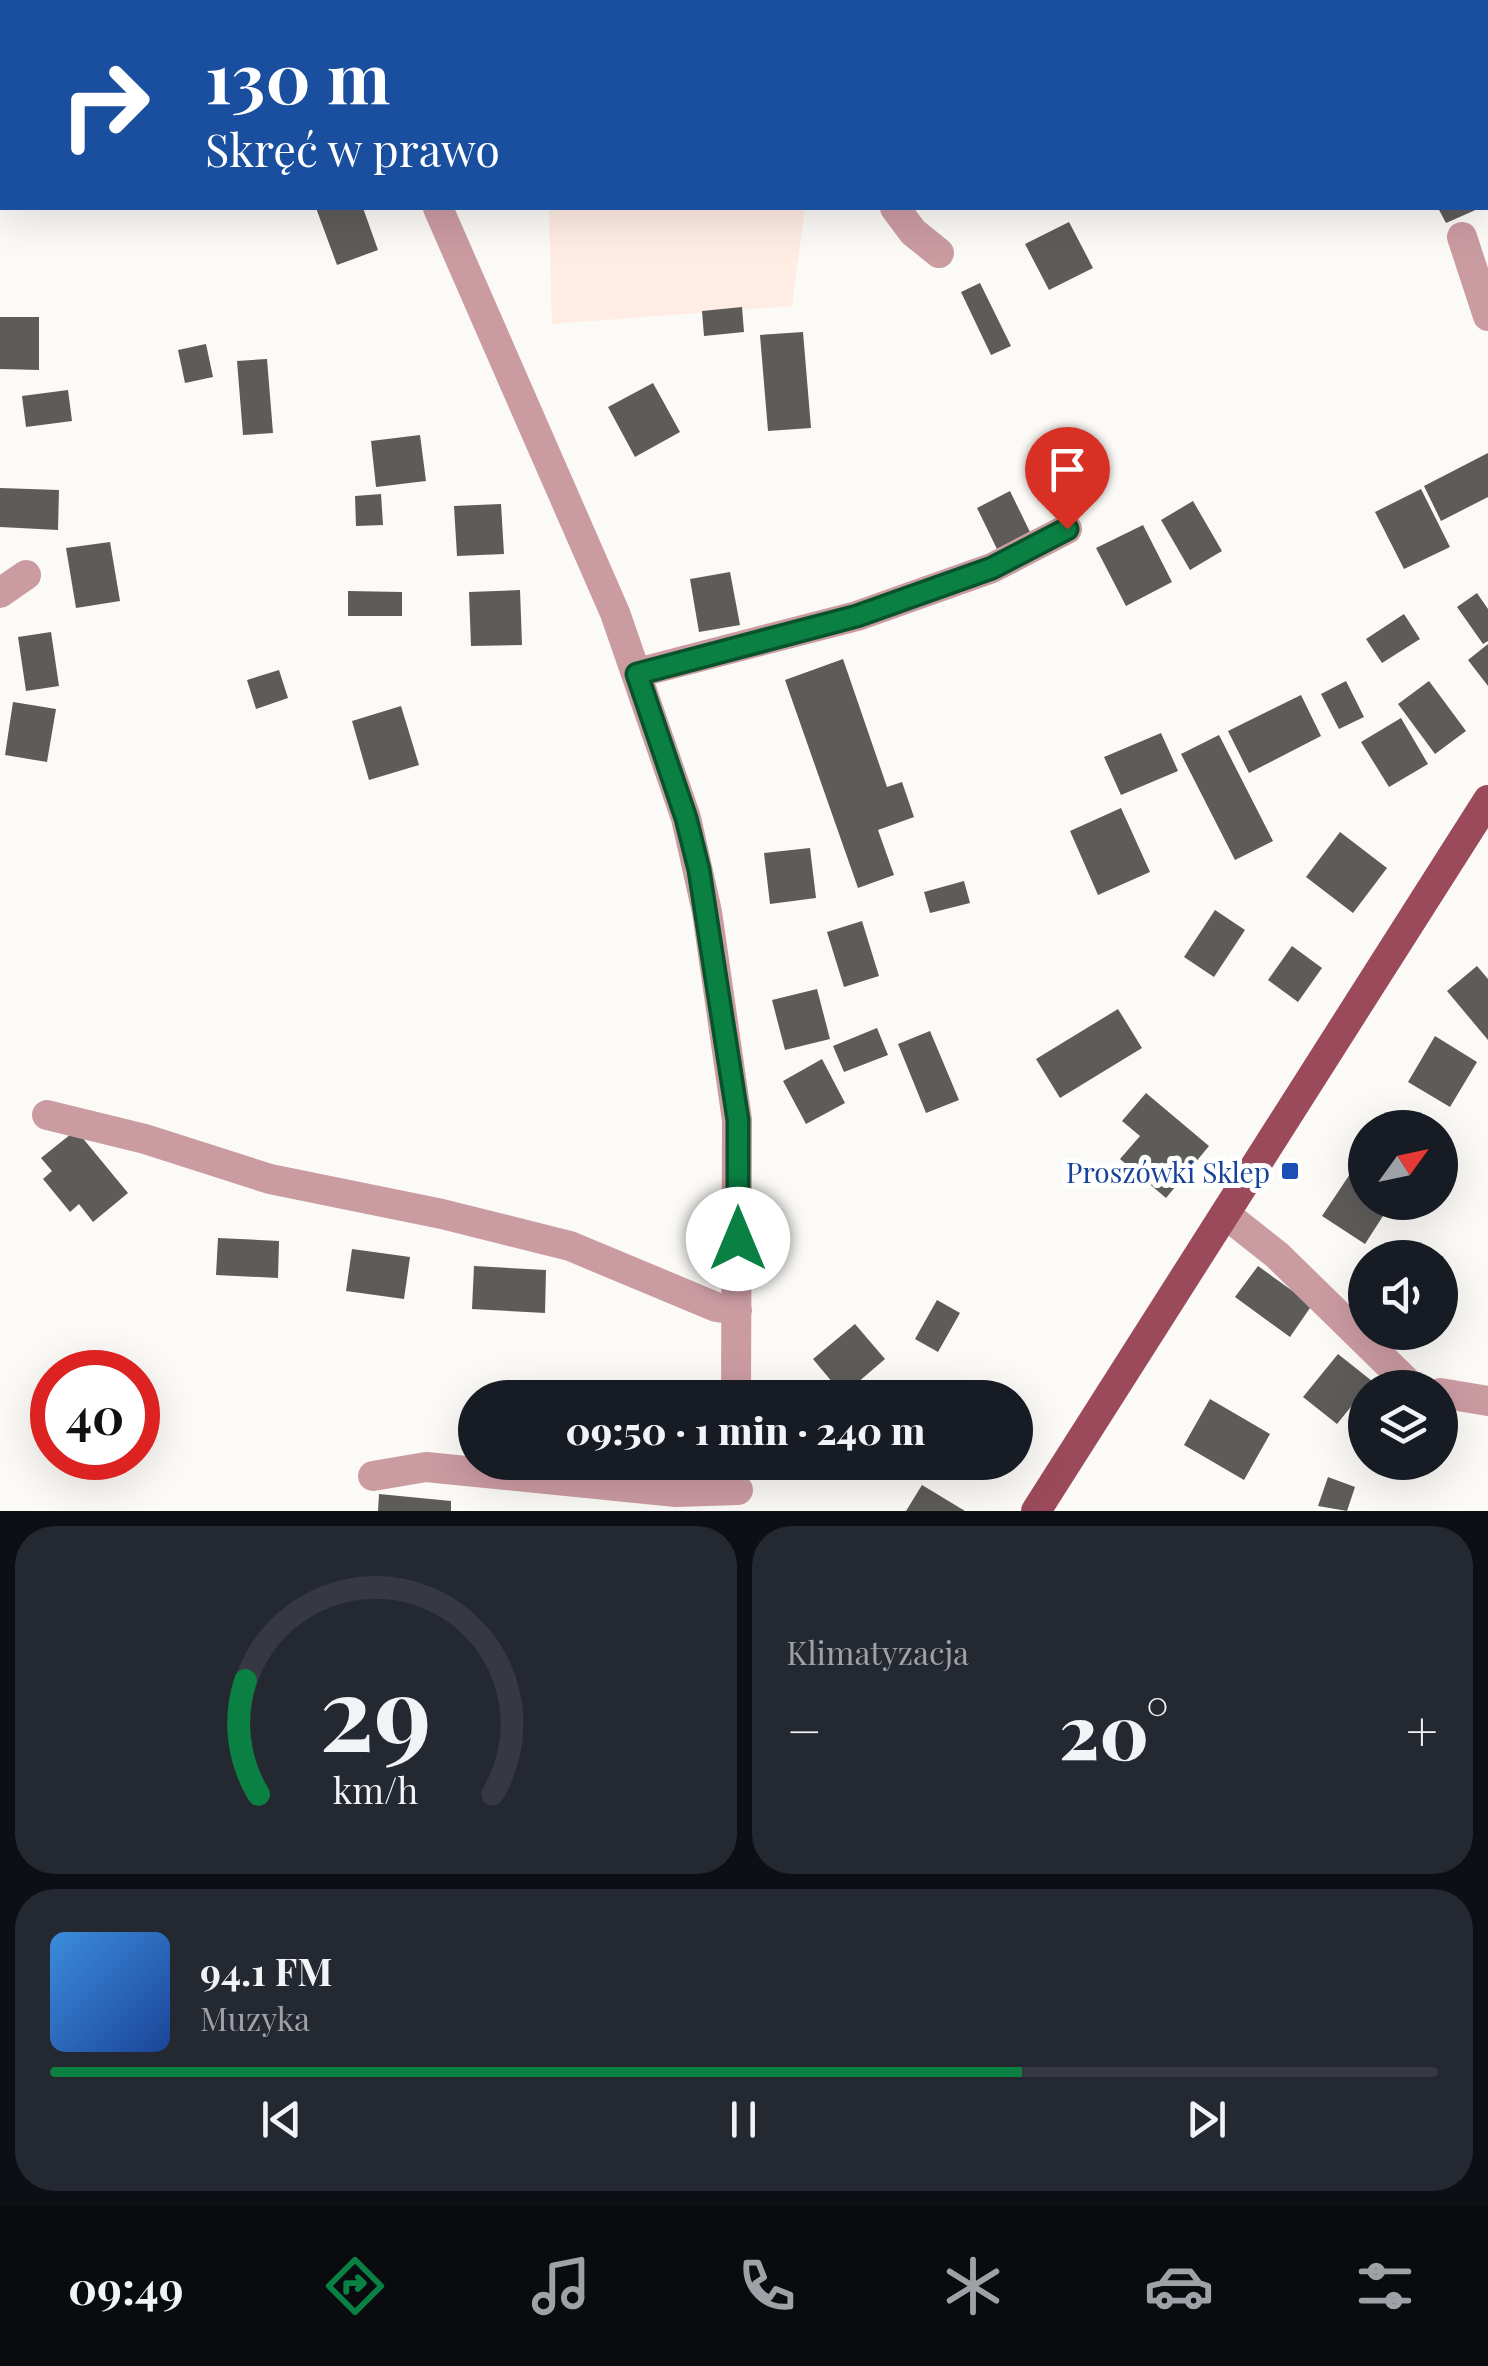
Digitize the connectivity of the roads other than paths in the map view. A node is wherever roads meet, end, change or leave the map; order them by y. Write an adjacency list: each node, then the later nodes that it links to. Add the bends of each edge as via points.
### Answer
1 (439, 210): 9 (street)
2 (896, 210): 4 (street)
3 (1462, 237): 5 (street)
4 (939, 253)
5 (1488, 316)
6 (1067, 529): 9 (street, via 992,568 857,616)
7 (26, 575): 8 (street)
8 (0, 593)
9 (637, 674): 13 (street, via 686,818 721,1000 738,1120)
10 (1488, 800): 12 (main road)
11 (48, 1115): 13 (street, via 270,1179 570,1246)
12 (1225, 1214): 14 (street); 20 (main road)
13 (737, 1310): 15 (street)
14 (1394, 1370)
15 (736, 1380)
16 (1458, 1396): 17 (street)
17 (1488, 1401)
18 (373, 1476): 19 (street, via 426,1467 676,1492)
19 (739, 1488)
20 (1036, 1511)

